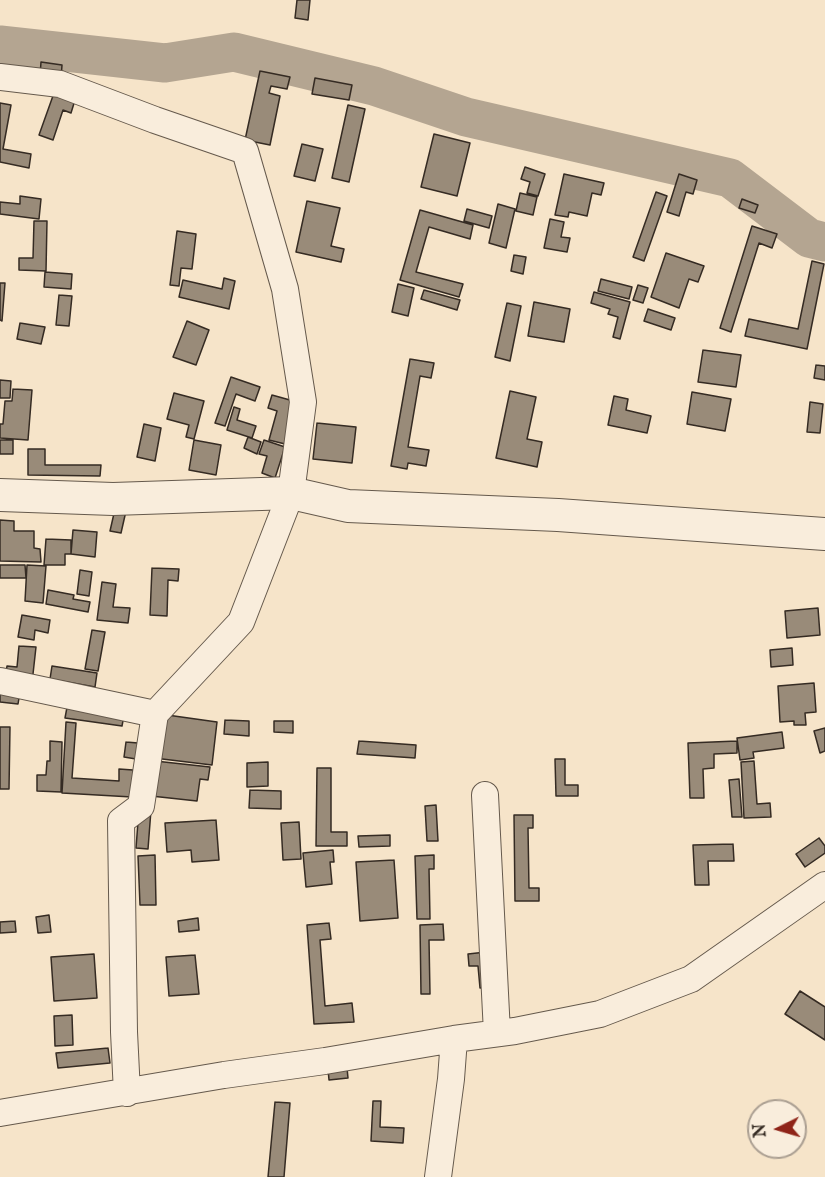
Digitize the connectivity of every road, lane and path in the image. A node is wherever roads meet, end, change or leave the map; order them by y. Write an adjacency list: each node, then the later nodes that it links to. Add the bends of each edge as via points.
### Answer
1 (0, 77): 2 (street, via 60,84 245,151 285,289 303,402)
2 (291, 493): 3 (street, via 113,499); 4 (street, via 348,506 558,515); 6 (street, via 241,622)
3 (0, 495)
4 (825, 534)
5 (0, 681): 6 (street)
6 (155, 714): 11 (street, via 141,806 121,821)
7 (485, 795): 9 (street)
8 (825, 885): 9 (street, via 691,979 600,1014)
9 (497, 1033): 10 (street)
10 (453, 1039): 11 (street); 13 (street)
11 (127, 1093): 12 (street)
12 (0, 1113)
13 (438, 1177)

